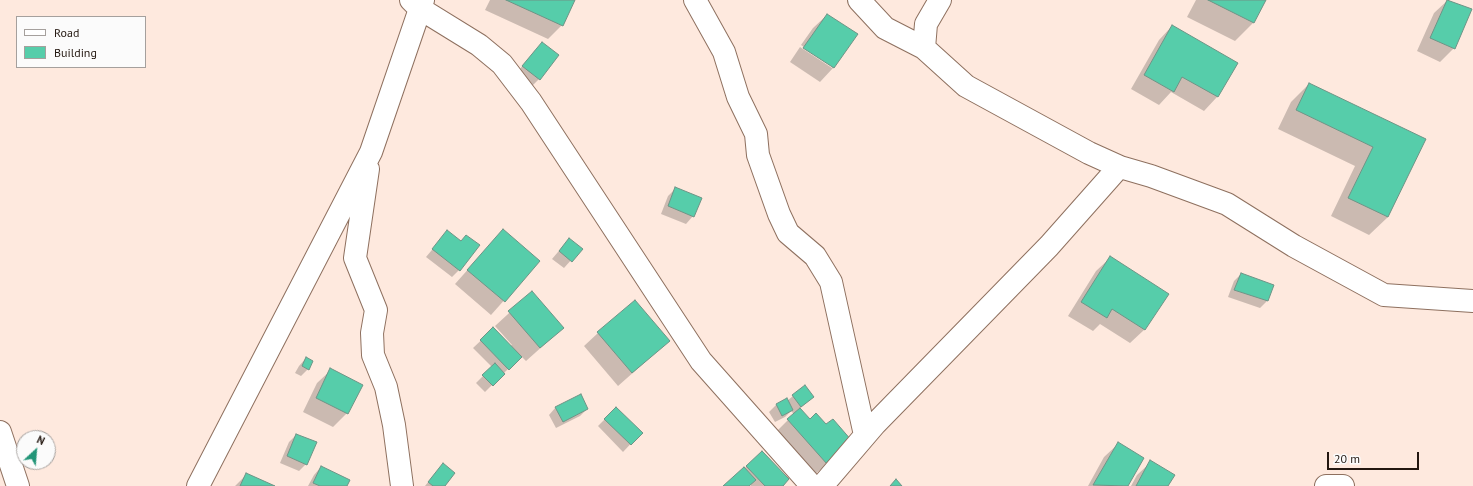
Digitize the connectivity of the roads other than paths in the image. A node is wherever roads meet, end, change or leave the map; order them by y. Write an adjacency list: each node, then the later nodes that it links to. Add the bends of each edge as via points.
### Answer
1 (694, 0): 10 (street, via 724,52 738,97 756,134 758,155 788,233 815,256 831,282)
2 (859, 0): 5 (street, via 885,28)
3 (940, 0): 5 (street, via 926,24)
4 (418, 3): 6 (street); 14 (street, via 502,64 531,102 701,361)
5 (924, 48): 7 (street, via 966,86)
6 (371, 152): 12 (street); 13 (street, via 355,258 376,310 372,333 373,355 386,386)
7 (1119, 167): 8 (street, via 1227,204 1294,246 1384,295); 10 (street, via 1049,246)
8 (1473, 301)
9 (0, 432): 11 (street)
10 (865, 435): 15 (street)
11 (18, 486)
12 (198, 486)
13 (402, 486)
14 (812, 486)
15 (822, 486)
16 (1326, 486): 17 (street)
17 (1343, 486)

